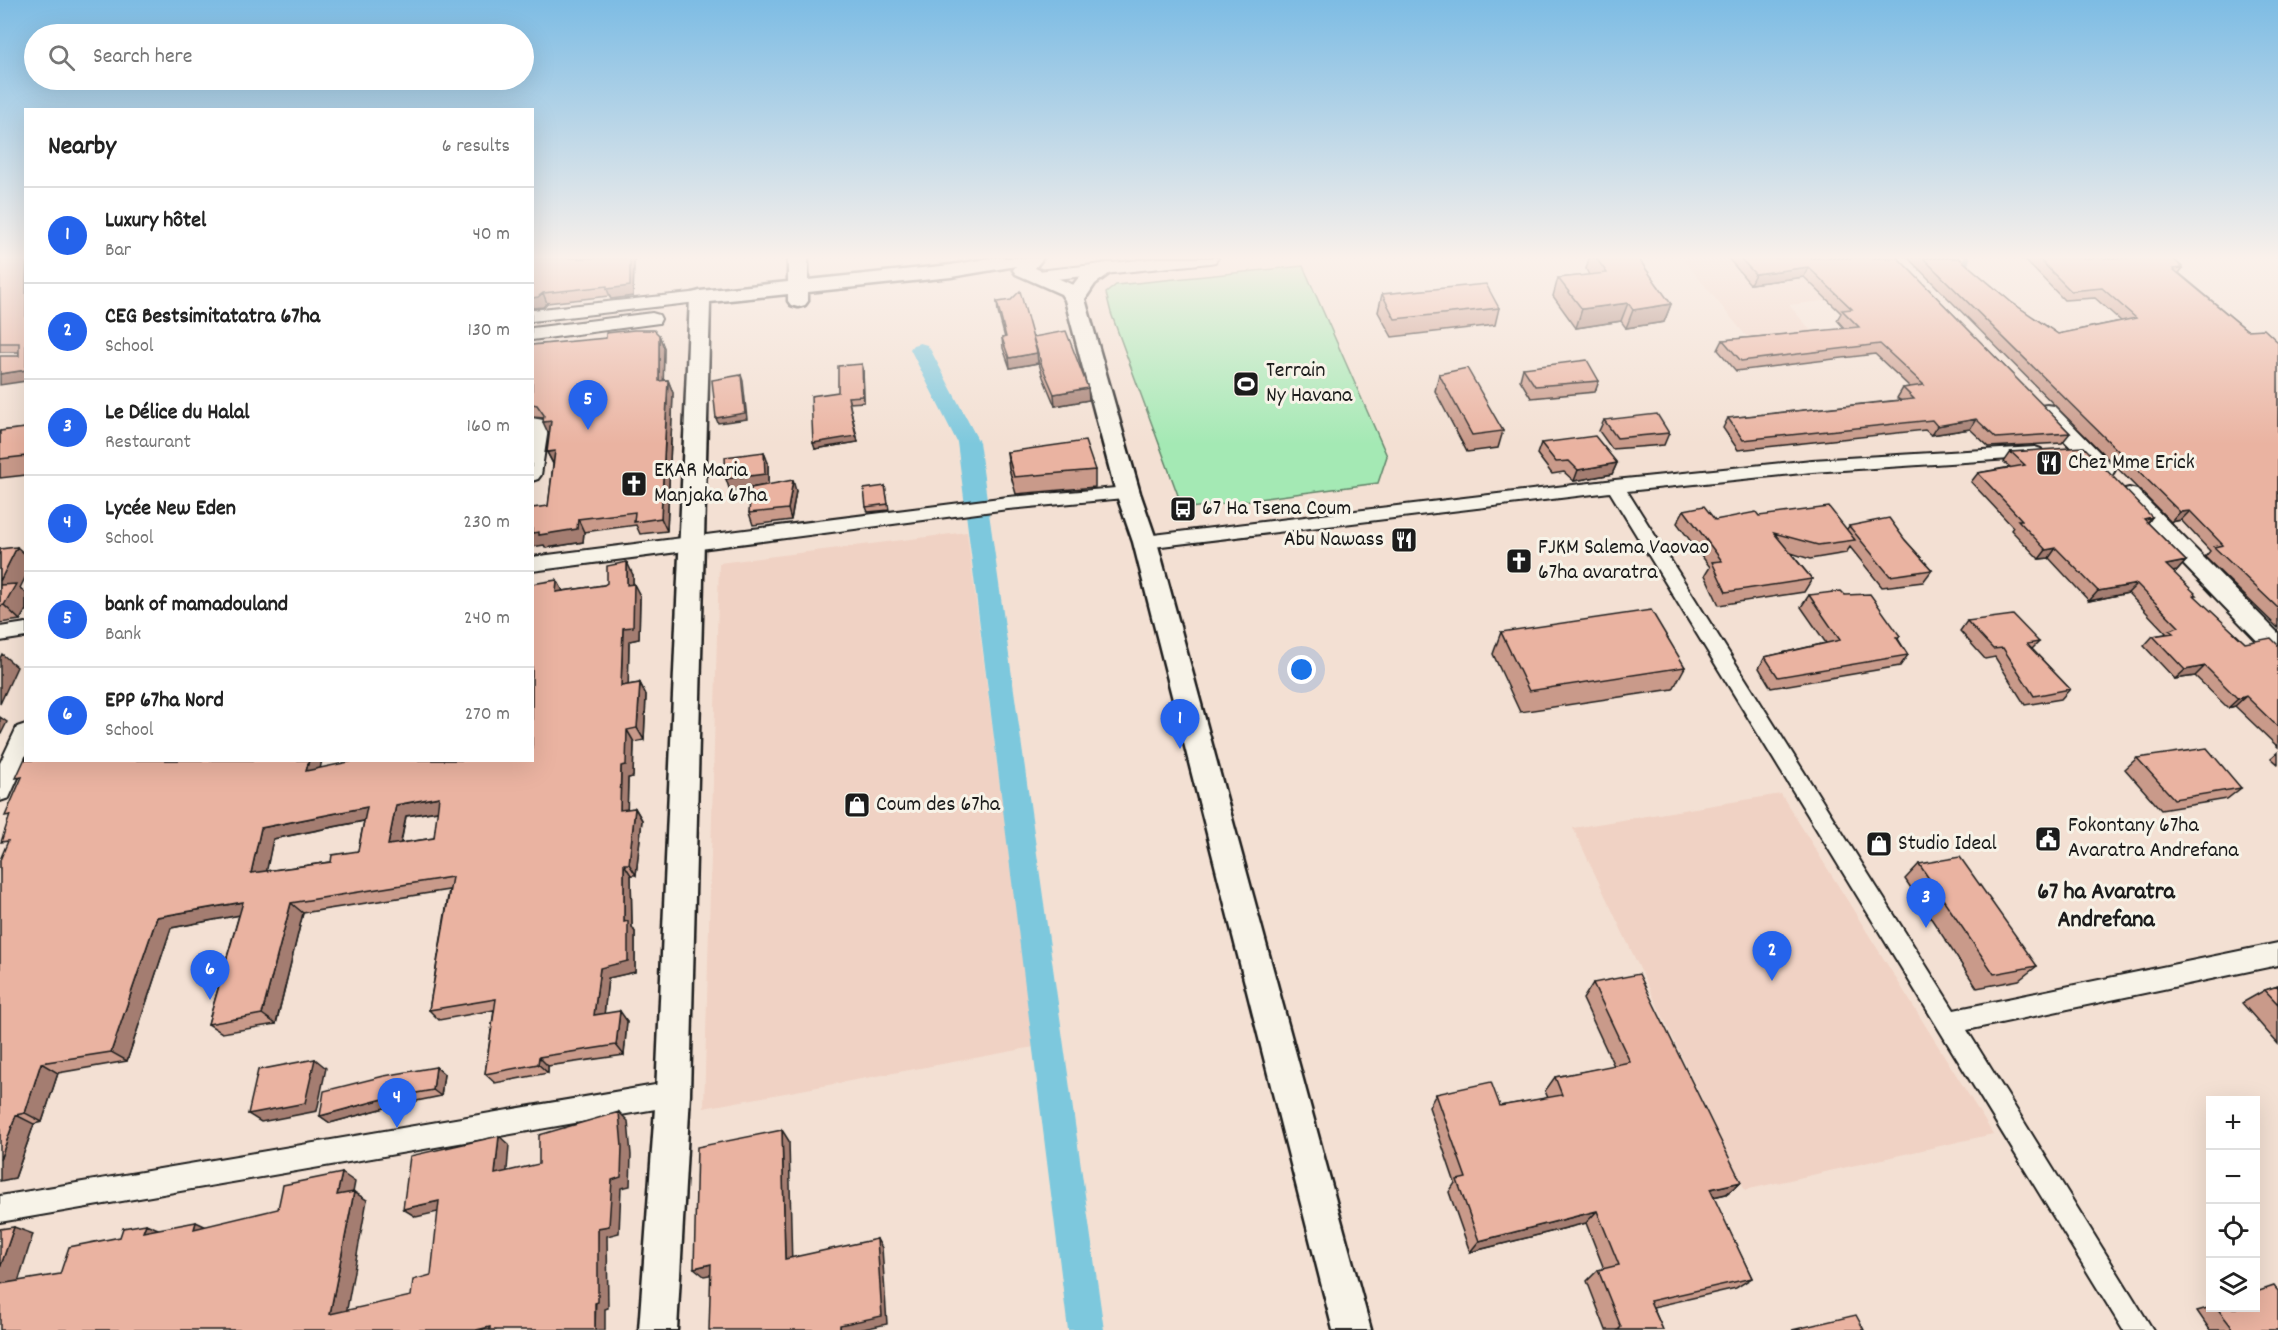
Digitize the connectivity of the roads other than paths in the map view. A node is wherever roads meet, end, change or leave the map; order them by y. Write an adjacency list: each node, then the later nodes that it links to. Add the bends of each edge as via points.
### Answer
1 (613, 320): 4 (street)
2 (699, 320): 12 (main road)
3 (1082, 320): 10 (main road)
4 (534, 334)
5 (2035, 399): 7 (street)
6 (534, 423): 8 (street, via 540,429)
7 (2085, 450): 9 (street, via 1812,466); 16 (street)
8 (534, 464)
9 (1616, 486): 11 (street); 20 (street)
10 (1128, 493): 11 (main road); 12 (street, via 1008,503)
11 (1145, 542): 24 (main road)
12 (690, 543): 13 (street); 21 (main road)
13 (534, 564)
14 (24, 630): 15 (street)
15 (0, 634)
16 (2278, 648)
17 (24, 738): 18 (street)
18 (0, 790)
19 (2278, 954): 20 (street)
20 (1947, 1023): 25 (street)
21 (673, 1094): 22 (street); 23 (main road)
22 (0, 1209)
23 (658, 1330)
24 (1352, 1330)
25 (2139, 1330)

